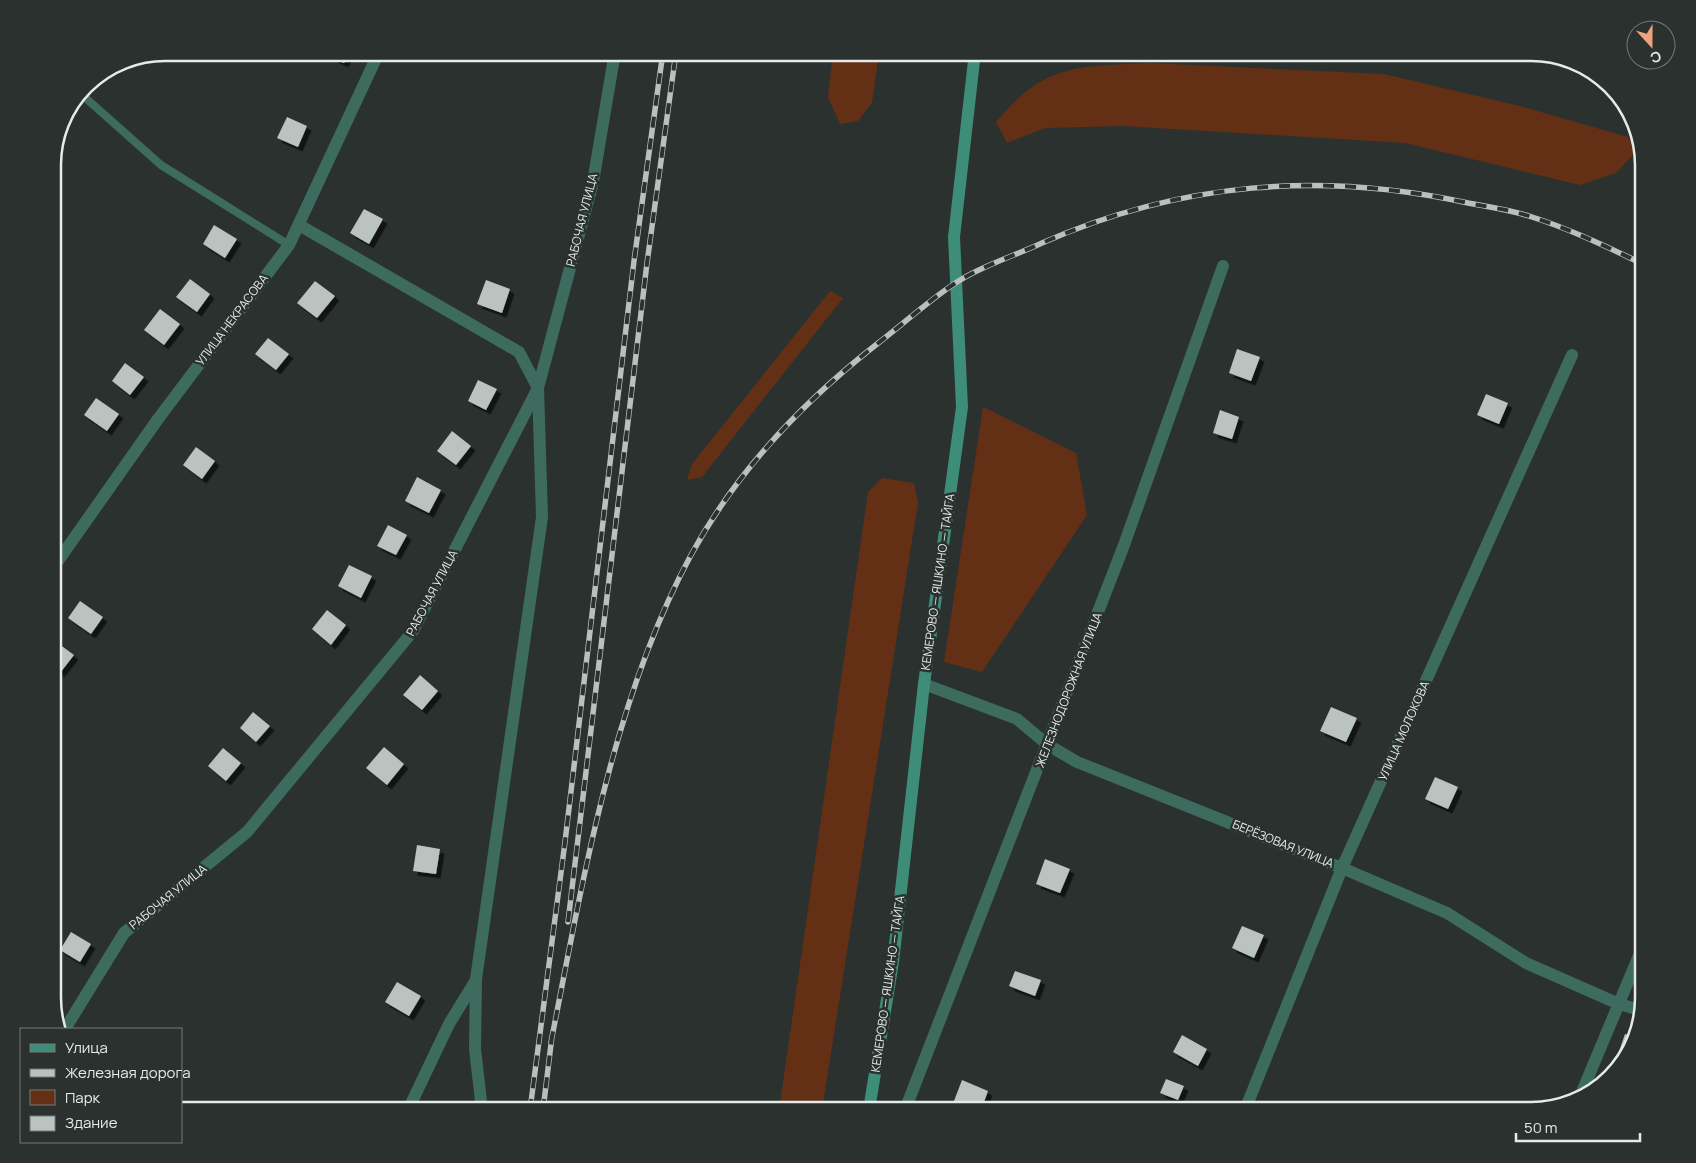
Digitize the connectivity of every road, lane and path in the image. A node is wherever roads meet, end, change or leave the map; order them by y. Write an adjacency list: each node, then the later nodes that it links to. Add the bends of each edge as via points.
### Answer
1 (374, 61): 5 (street, УЛИЦА НЕКРАСОВА)
2 (614, 61): 9 (street, РАБОЧАЯ УЛИЦА, via 593,182)
3 (974, 61): 11 (main road, КЕМЕРОВО — ЯШКИНО — ТАЙГА, via 954,237 962,407)
4 (86, 98): 6 (lane, via 161,165)
5 (298, 225): 6 (street, УЛИЦА НЕКРАСОВА); 9 (street, via 519,352)
6 (289, 245): 10 (street, УЛИЦА НЕКРАСОВА, via 158,419)
7 (1223, 266): 12 (street, ЖЕЛЕЗНОДОРОЖНАЯ УЛИЦА, via 1124,545)
8 (1572, 355): 13 (street, УЛИЦА МОЛОКОВА)
9 (538, 388): 15 (street, via 542,517); 18 (street, РАБОЧАЯ УЛИЦА, via 413,631 247,832 124,933)
10 (61, 557)
11 (924, 684): 12 (street, БЕРЁЗОВАЯ УЛИЦА, via 1017,719); 22 (main road, КЕМЕРОВО — ЯШКИНО — ТАЙГА, via 893,962)
12 (1048, 745): 13 (street, БЕРЁЗОВАЯ УЛИЦА, via 1077,762); 23 (street, ЖЕЛЕЗНОДОРОЖНАЯ УЛИЦА)
13 (1342, 868): 16 (street, БЕРЁЗОВАЯ УЛИЦА, via 1447,913 1526,963); 24 (street, УЛИЦА МОЛОКОВА)
14 (1635, 967): 16 (street)
15 (476, 980): 20 (street, via 449,1024); 21 (street, via 475,1049)
16 (1619, 1004): 17 (street, БЕРЁЗОВАЯ УЛИЦА); 19 (street)
17 (1634, 1008)
18 (66, 1028)
19 (1584, 1087)
20 (412, 1102)
21 (481, 1102)
22 (870, 1102)
23 (908, 1102)
24 (1248, 1102)

